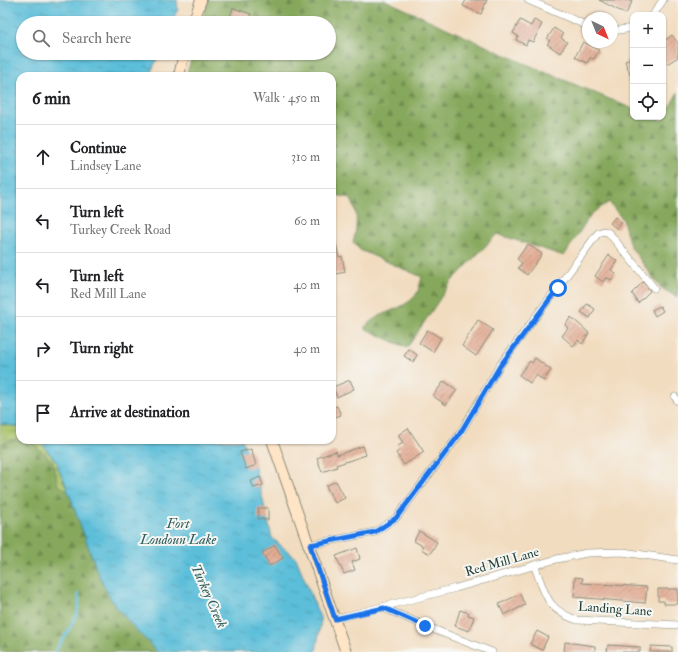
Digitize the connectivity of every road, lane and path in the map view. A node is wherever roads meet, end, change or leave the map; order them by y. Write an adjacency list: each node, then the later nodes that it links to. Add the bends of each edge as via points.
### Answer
1 (201, 0): 5 (street)
2 (528, 0): 6 (street)
3 (663, 0): 4 (street)
4 (655, 12)
5 (195, 16)
6 (582, 23)
7 (630, 28): 8 (street)
8 (618, 30)
9 (182, 60): 10 (street)
10 (180, 72)
11 (654, 288): 13 (street, via 609,233 598,233 500,366 467,424 402,512 388,525 375,532)
12 (273, 444): 13 (street)
13 (310, 545): 17 (street)
14 (678, 560): 15 (street, Red Mill Lane, via 623,552 587,553)
15 (534, 565): 16 (street, Red Mill Lane); 18 (street, Landing Lane, via 550,606 562,615 577,620)
16 (384, 608): 17 (street, Red Mill Lane); 20 (street)
17 (335, 619): 19 (street)
18 (678, 625)
19 (346, 652)
20 (492, 652)

